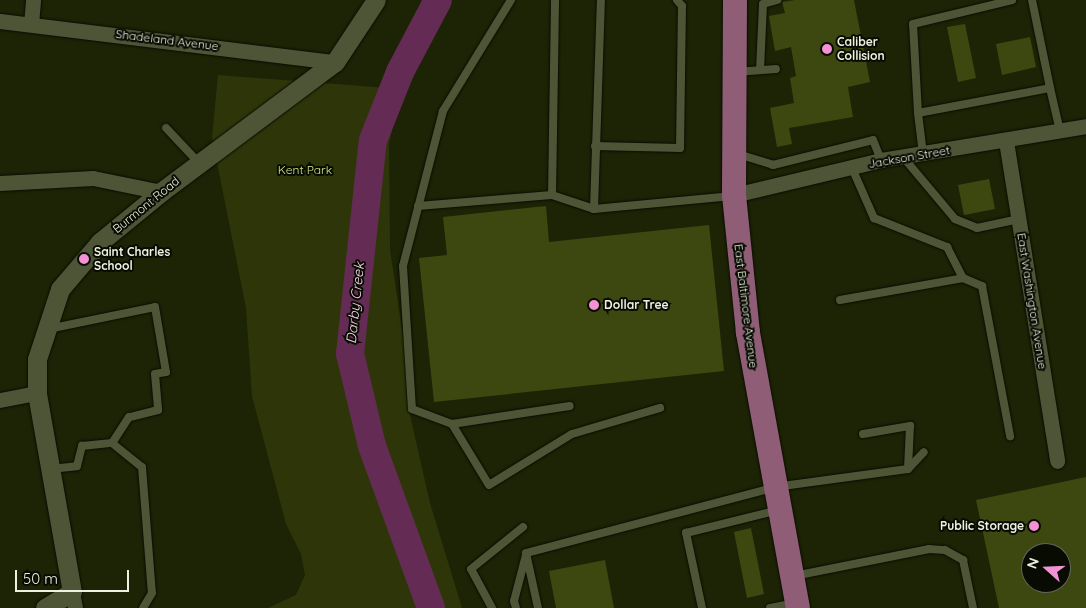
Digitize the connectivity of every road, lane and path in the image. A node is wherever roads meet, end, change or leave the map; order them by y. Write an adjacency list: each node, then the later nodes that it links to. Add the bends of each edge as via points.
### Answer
1 (33, 0): 12 (street)
2 (376, 0): 13 (street, Burmont Road)
3 (511, 0): 34 (lane, via 443,111)
4 (555, 0): 32 (lane)
5 (601, 0): 23 (lane)
6 (677, 0): 23 (lane, via 682,6 680,148)
7 (735, 0): 16 (main road, East Baltimore Avenue)
8 (774, 0): 14 (lane, via 763,4)
9 (1012, 0): 18 (lane, via 913,24)
10 (1032, 0): 17 (lane)
11 (0, 21): 12 (street, Shadeland Avenue)
12 (31, 24): 13 (street, Shadeland Avenue)
13 (334, 62): 28 (street, Burmont Road)
14 (760, 70): 15 (lane); 16 (lane)
15 (776, 70)
16 (734, 72): 24 (main road, East Baltimore Avenue)
17 (1050, 88): 18 (lane); 21 (lane)
18 (918, 113): 25 (lane)
19 (1086, 126): 21 (street, Jackson Street)
20 (166, 128): 28 (lane)
21 (1060, 131): 22 (street, Jackson Street)
22 (1006, 141): 25 (street, Jackson Street); 36 (street, East Washington Avenue)
23 (595, 146): 35 (lane)
24 (733, 153): 27 (lane, via 773,165 873,140); 33 (main road, East Baltimore Avenue)
25 (923, 154): 26 (street, Jackson Street)
26 (903, 157): 27 (street, Jackson Street); 36 (lane, via 955,219 977,228)
27 (882, 160): 29 (street, Jackson Street)
28 (199, 163): 31 (street, Burmont Road)
29 (852, 168): 33 (street, Jackson Street); 37 (lane, via 874,218 947,246)
30 (0, 183): 31 (street, via 93,178)
31 (161, 192): 39 (street, Burmont Road, via 100,242 60,288)
32 (552, 194): 34 (lane); 35 (lane)
33 (734, 196): 35 (lane); 52 (main road, East Baltimore Avenue, via 748,333)
34 (418, 206): 44 (lane, via 403,266 412,409)
35 (594, 209)
36 (1019, 219): 49 (street, East Washington Avenue)
37 (963, 278): 38 (lane); 46 (lane, via 982,286)
38 (840, 300)
39 (47, 329): 40 (street, Burmont Road, via 37,358); 47 (lane, via 155,307 166,372 155,374 158,410 129,417)
40 (37, 393): 41 (street); 51 (street, Burmont Road)
41 (0, 400)
42 (570, 406): 44 (lane)
43 (660, 408): 44 (lane, via 572,434 489,485)
44 (452, 424)
45 (863, 434): 50 (lane, via 910,426)
46 (1010, 436)
47 (112, 444): 51 (lane, via 82,446 77,466); 61 (lane, via 142,467 152,593)
48 (924, 452): 50 (lane)
49 (1057, 461)
50 (908, 469): 52 (lane)
51 (50, 470): 57 (street, Burmont Road)
52 (775, 486): 53 (main road, East Baltimore Avenue); 55 (lane)
53 (780, 509): 56 (main road, East Baltimore Avenue); 65 (lane, via 686,534)
54 (523, 527): 62 (lane, via 471,569)
55 (526, 553): 58 (lane); 64 (lane)
56 (792, 576): 59 (main road, East Baltimore Avenue); 67 (lane, via 929,549 945,550 962,560)
57 (74, 600): 60 (street, Burmont Road)
58 (515, 604): 63 (lane)
59 (797, 605): 66 (lane)
60 (45, 608)
61 (143, 608)
62 (492, 608)
63 (507, 608)
64 (538, 608)
65 (702, 608)
66 (770, 608)
67 (973, 608)

